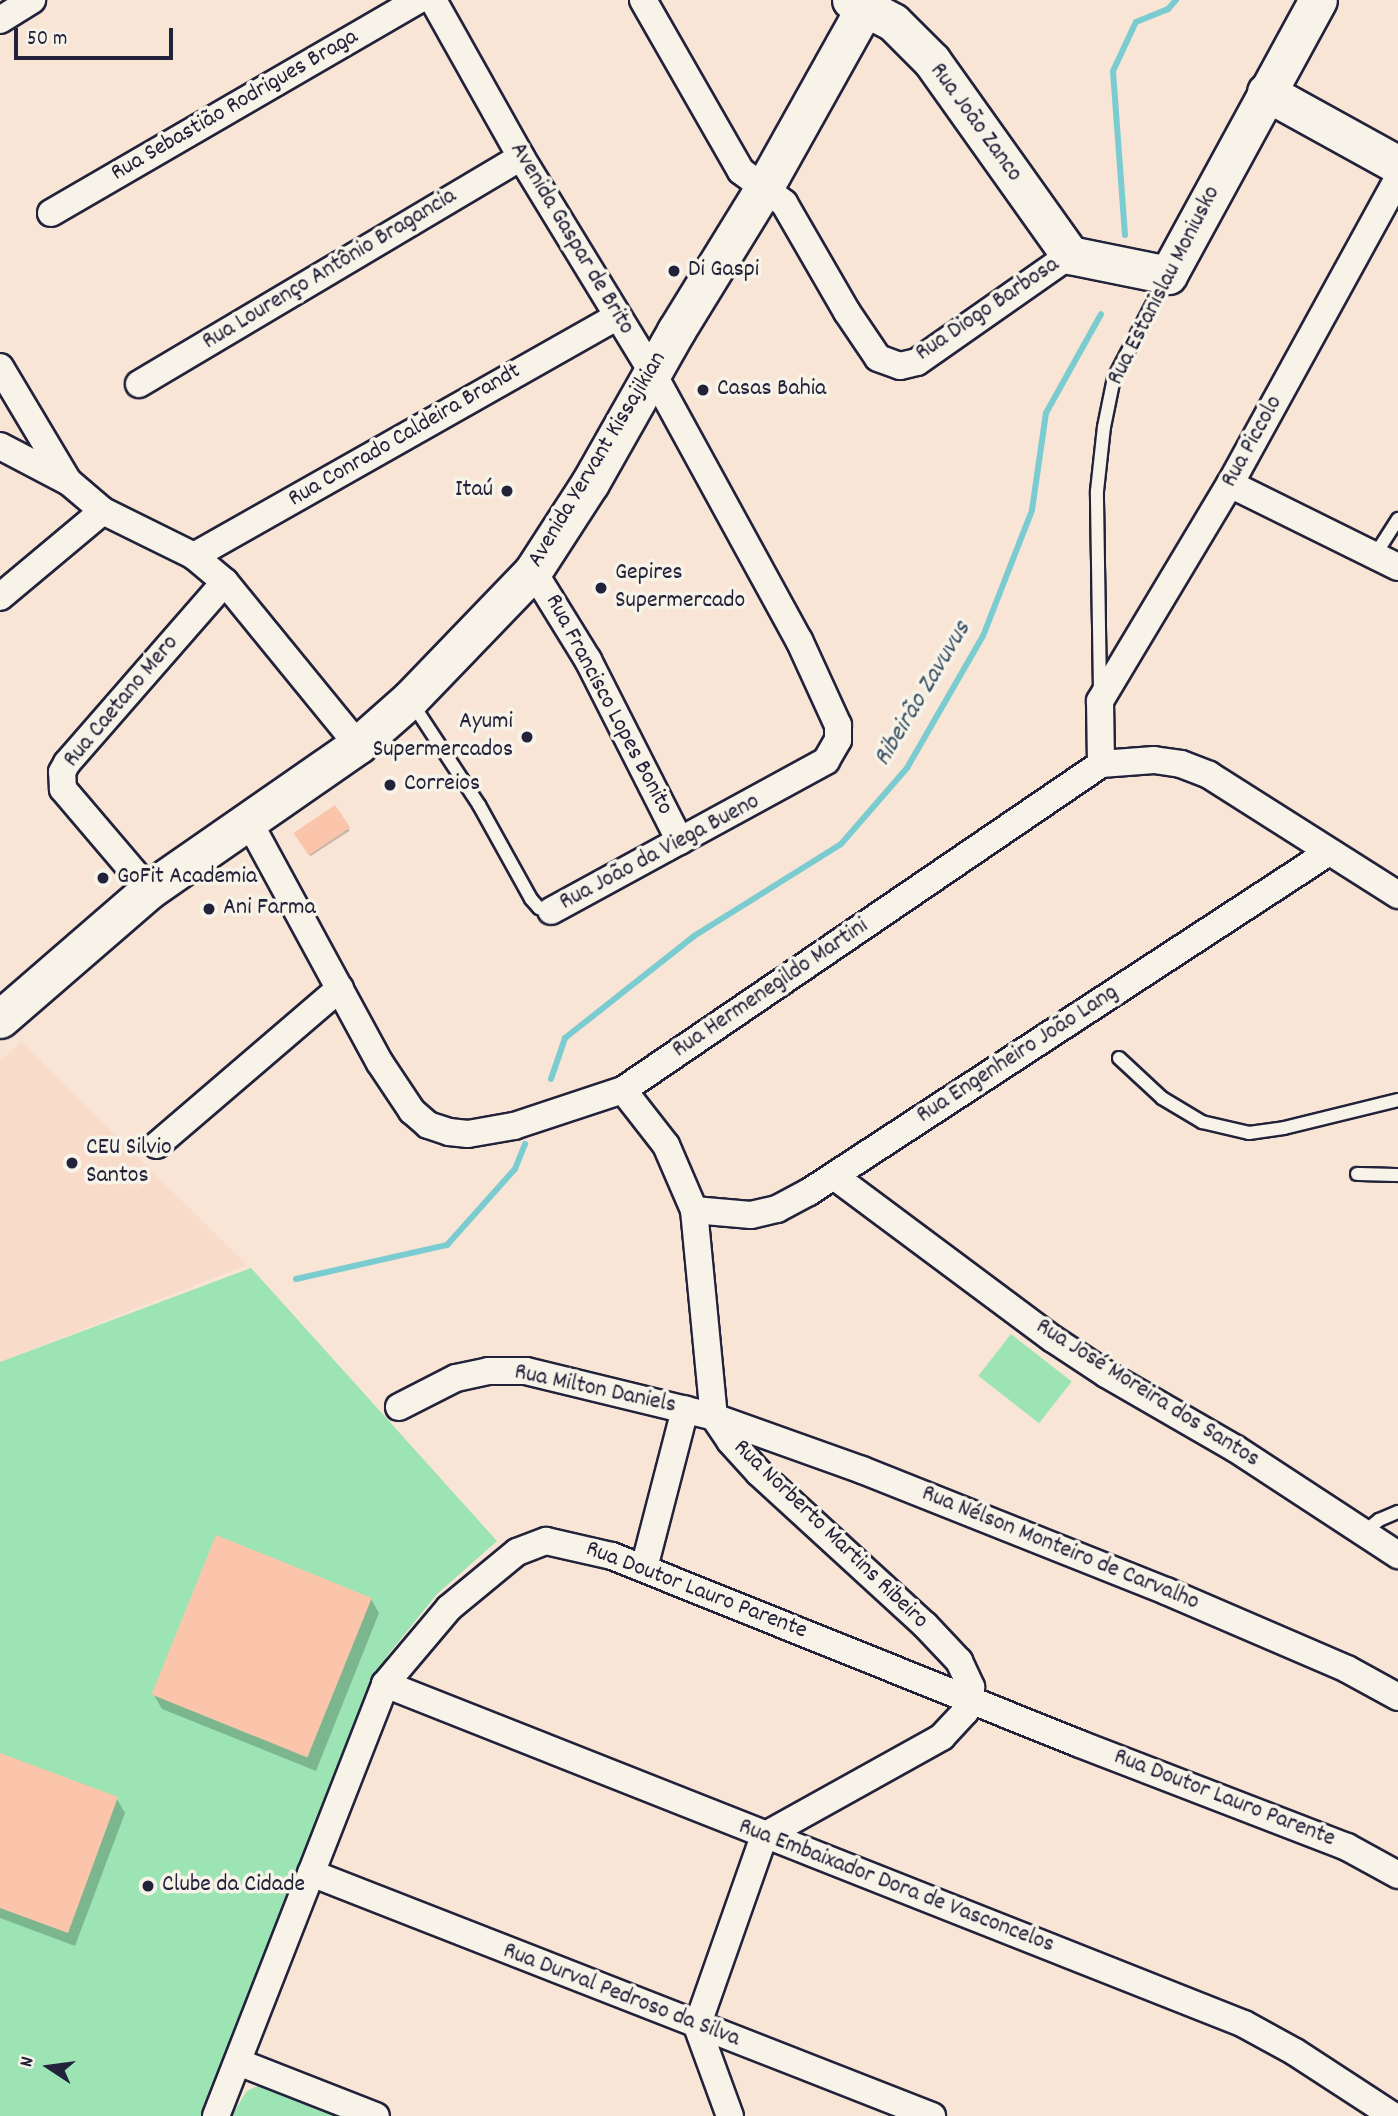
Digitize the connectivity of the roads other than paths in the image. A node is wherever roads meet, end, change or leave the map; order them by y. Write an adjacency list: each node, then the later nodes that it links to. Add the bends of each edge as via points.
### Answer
1 (419, 0): 11 (street, Rua Sebastião Rodrigues Braga)
2 (433, 0): 7 (street, Avenida Gaspar de Brito)
3 (1318, 0): 6 (main road, Rua Estanislau Moniusko)
4 (649, 3): 10 (street, via 741,171)
5 (862, 3): 10 (main road, Avenida Yervant Kissajikian); 12 (main road, Rua João Zanco, via 892,22 932,61)
6 (1266, 92): 8 (main road); 13 (main road, Rua Estanislau Moniusko)
7 (521, 157): 14 (street, Avenida Gaspar de Brito); 17 (street, Rua Lourenço Antônio Bragancia)
8 (1398, 165)
9 (1398, 178): 20 (street, Rua Piccolo)
10 (764, 188): 12 (street, Rua Diogo Barbosa, via 784,203 867,346 889,364 917,362); 16 (main road, Avenida Yervant Kissajikian)
11 (51, 213)
12 (1070, 255): 13 (main road, Rua Diogo Barbosa)
13 (1168, 275): 29 (lane, Rua Estanislau Moniusko, via 1114,378 1104,427 1097,491)
14 (616, 317): 16 (street, Avenida Gaspar de Brito); 23 (street, Rua Conrado Caldeira Brandt)
15 (0, 367): 19 (street)
16 (652, 372): 25 (main road, Avenida Yervant Kissajikian, via 590,483); 30 (street, Avenida Gaspar de Brito, via 799,640 832,709)
17 (139, 384)
18 (0, 446): 19 (street)
19 (69, 482): 21 (street)
20 (1230, 484): 24 (street); 29 (street, Rua Piccolo)
21 (103, 511): 23 (street); 27 (street)
22 (1398, 519): 24 (lane)
23 (194, 556): 26 (street)
24 (1387, 561)
25 (533, 571): 28 (main road, Avenida Yervant Kissajikian); 34 (street, Rua Francisco Lopes Bonito, via 588,660)
26 (225, 582): 31 (street); 36 (street, Rua Caetano Mero, via 62,772 63,789)
27 (0, 597)
28 (410, 699): 31 (main road, Avenida Yervant Kissajikian); 38 (lane, Rua João da Viega Bueno, via 479,805 531,899 539,908)
29 (1100, 701): 32 (street, Rua Estanislau Moniusko)
30 (838, 740): 34 (street, Rua João da Viega Bueno, via 826,761)
31 (358, 745): 33 (main road, Avenida Yervant Kissajikian)
32 (1101, 764): 35 (street, Rua Hermenegildo Martini, via 1154,760 1181,764 1209,775); 42 (street, Rua Hermenegildo Martini)
33 (249, 822): 36 (main road, Avenida Yervant Kissajikian); 39 (street, Rua Hermenegildo Martini)
34 (680, 841): 38 (street, Rua João da Viega Bueno)
35 (1329, 852): 37 (street, Rua Hermenegildo Martini); 46 (street, Rua Engenheiro João Lang)
36 (149, 890): 40 (main road, Avenida Yervant Kissajikian)
37 (1398, 895)
38 (551, 911)
39 (340, 988): 42 (street, Rua Hermenegildo Martini, via 380,1063 412,1111 428,1125 449,1132 514,1126); 44 (street)
40 (0, 1019)
41 (1119, 1058): 43 (lane, via 1163,1098 1202,1122 1249,1133)
42 (623, 1090): 48 (street, Rua Norberto Martins Ribeiro, via 666,1145)
43 (1398, 1100)
44 (157, 1145)
45 (1357, 1174): 47 (lane)
46 (834, 1175): 48 (street, Rua Engenheiro João Lang, via 777,1209 751,1215); 53 (street, Rua José Moreira dos Santos, via 1053,1339 1236,1449)
47 (1398, 1175)
48 (694, 1210): 51 (street, Rua Norberto Martins Ribeiro)
49 (399, 1407): 50 (street, Rua Milton Daniels, via 456,1378 488,1371 526,1371)
50 (685, 1409): 51 (street, Rua Milton Daniels); 55 (street)
51 (714, 1417): 57 (street, Rua Nélson Monteiro de Carvalho, via 862,1470 1166,1591 1347,1669); 58 (street, Rua Norberto Martins Ribeiro, via 759,1473 910,1610 959,1661)
52 (1398, 1512): 53 (lane)
53 (1363, 1533): 54 (street, Rua José Moreira dos Santos)
54 (1398, 1555)
55 (644, 1568): 56 (street, Rua Doutor Lauro Parente, via 574,1545 546,1541 529,1545 449,1608); 58 (street, Rua Doutor Lauro Parente)
56 (386, 1684): 59 (street, Rua Embaixador Dora de Vasconcelos); 60 (street, Rua Doutor Lauro Parente)
57 (1398, 1697)
58 (971, 1699): 59 (street, via 956,1725 942,1737); 61 (street, Rua Doutor Lauro Parente, via 1347,1847)
59 (764, 1836): 62 (street); 68 (street, Rua Embaixador Dora de Vasconcelos, via 1244,2024)
60 (311, 1873): 62 (street, Rua Durval Pedroso da Silva); 63 (street, Rua Doutor Lauro Parente)
61 (1398, 1875)
62 (696, 2026): 66 (street); 67 (street, Rua Durval Pedroso da Silva)
63 (238, 2062): 64 (street, Rua Doutor Lauro Parente); 65 (street)
64 (216, 2116)
65 (376, 2116)
66 (730, 2116)
67 (932, 2116)
68 (1392, 2116)

